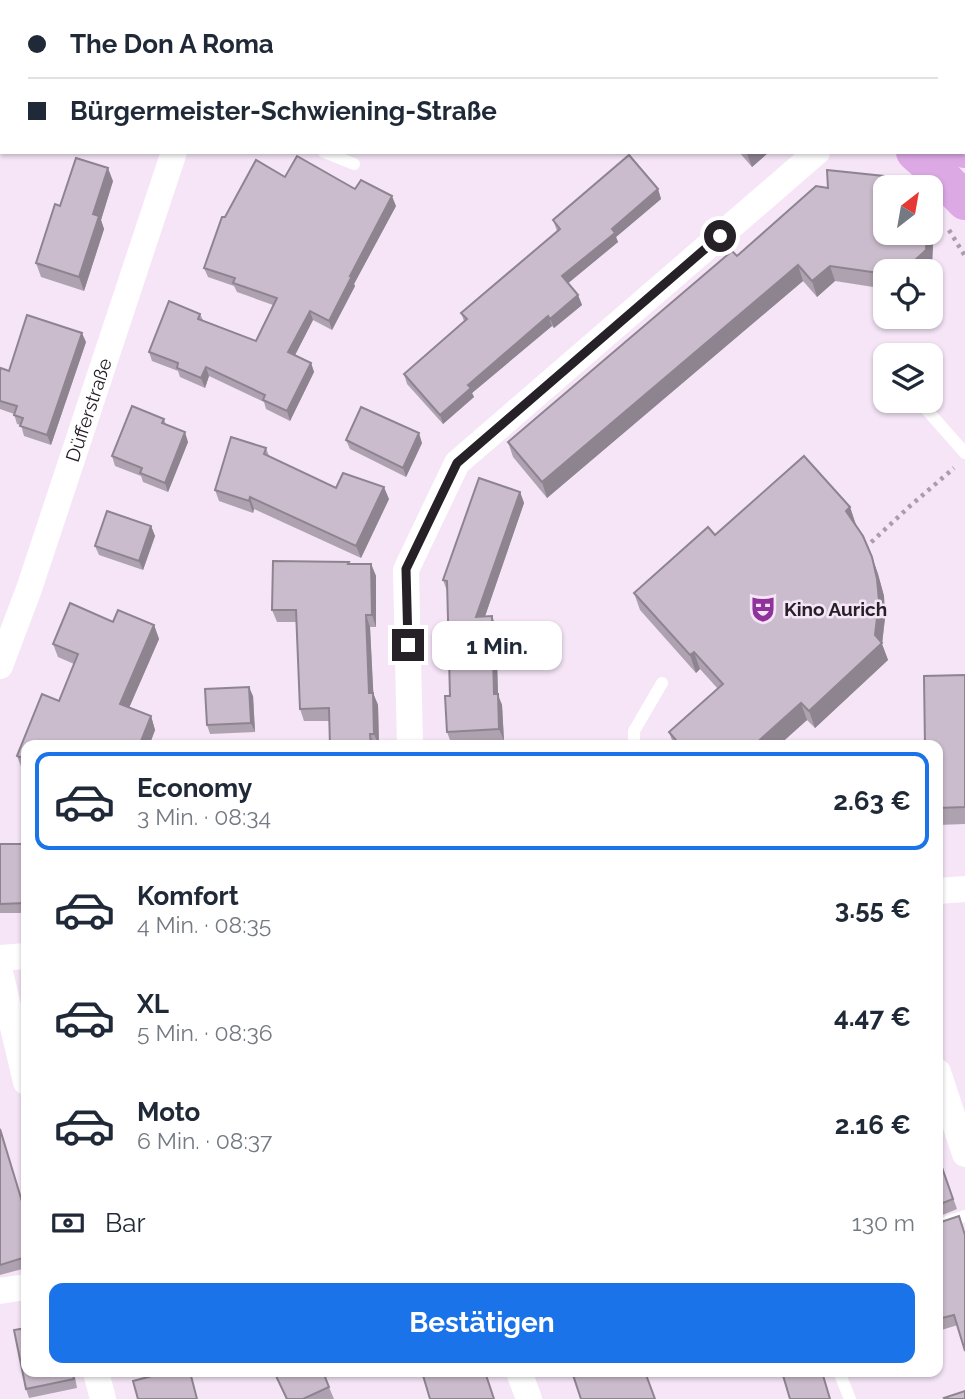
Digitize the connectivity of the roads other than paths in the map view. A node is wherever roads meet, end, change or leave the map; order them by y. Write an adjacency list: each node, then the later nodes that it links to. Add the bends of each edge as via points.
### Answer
1 (62, 0): 2 (lane)
2 (87, 0)
3 (173, 154): 11 (street, Düfferstraße)
4 (329, 154): 7 (lane)
5 (815, 154): 13 (street, via 457,463 406,569)
6 (917, 154): 8 (main road)
7 (354, 164)
8 (965, 201)
9 (930, 413): 10 (lane)
10 (965, 453)
11 (0, 666)
12 (662, 683): 14 (lane, via 634,731)
13 (410, 740)
14 (634, 740)
15 (965, 889): 16 (street)
16 (943, 891)
17 (21, 956): 18 (street)
18 (0, 957)
19 (0, 972): 20 (street)
20 (21, 1061)
21 (943, 1087): 22 (street)
22 (965, 1154)
23 (965, 1216): 24 (lane)
24 (943, 1223)
25 (21, 1288): 26 (street)
26 (0, 1290)
27 (97, 1377): 30 (street)
28 (521, 1377): 31 (street)
29 (841, 1377): 32 (lane)
30 (103, 1399)
31 (529, 1399)
32 (850, 1399)

